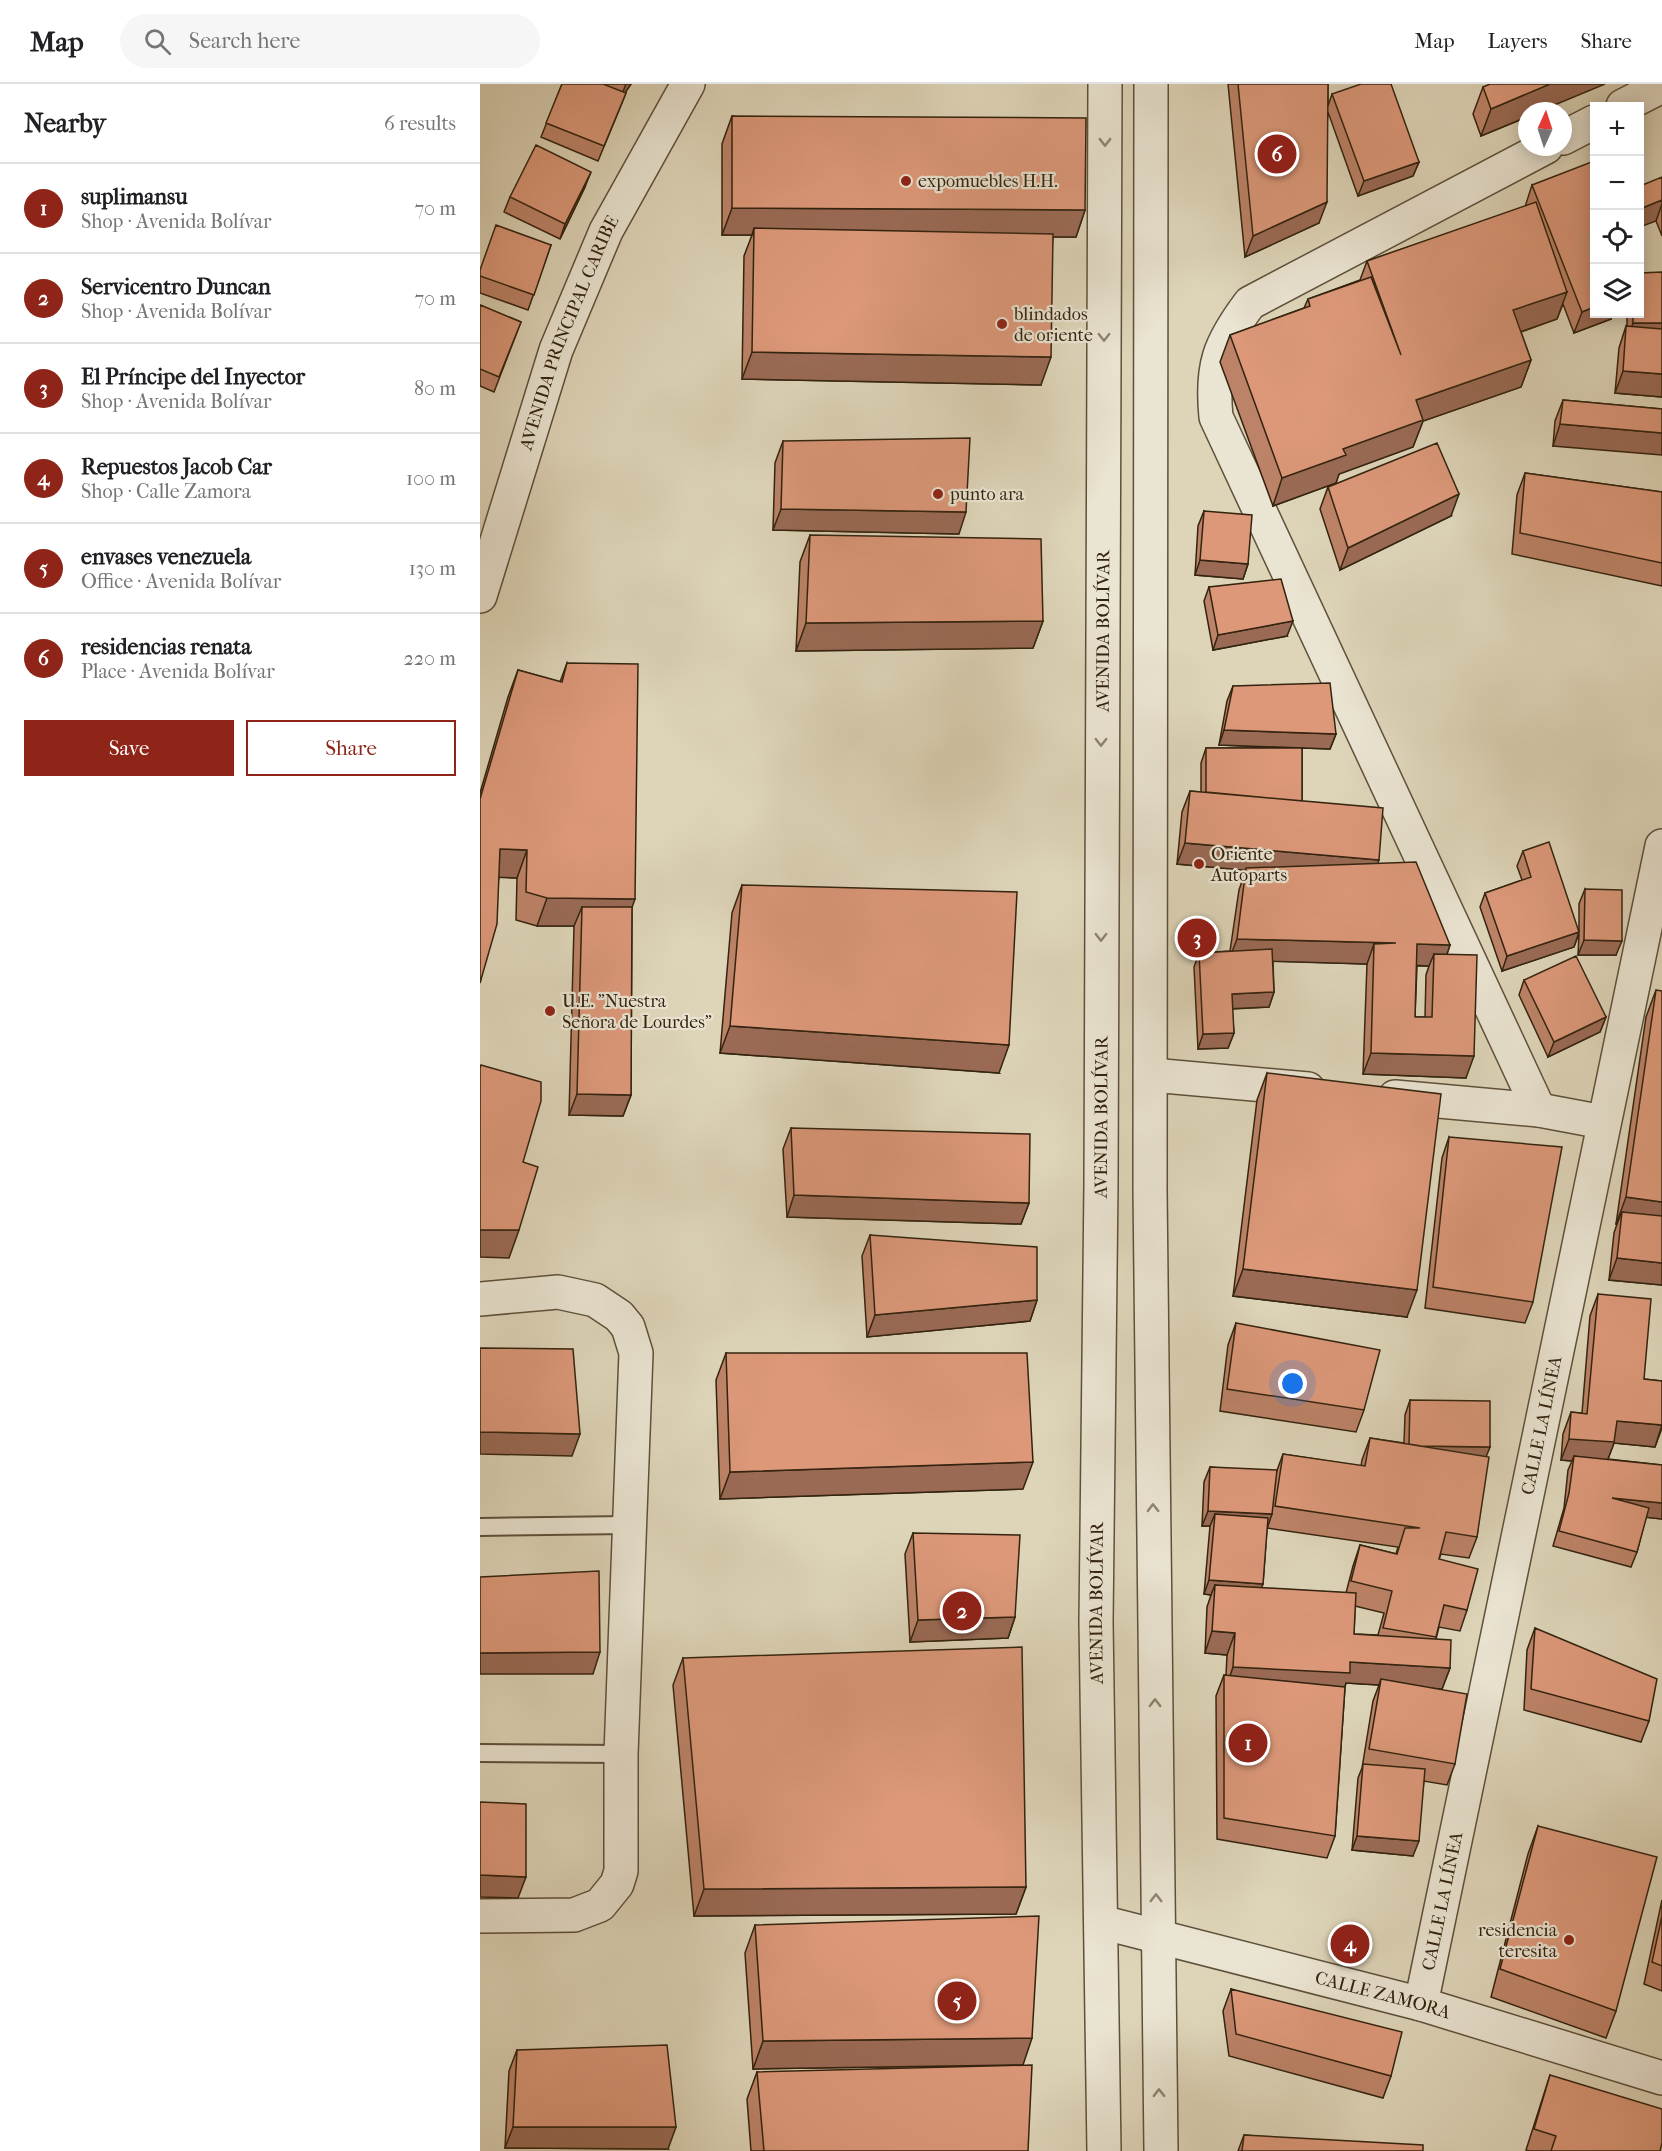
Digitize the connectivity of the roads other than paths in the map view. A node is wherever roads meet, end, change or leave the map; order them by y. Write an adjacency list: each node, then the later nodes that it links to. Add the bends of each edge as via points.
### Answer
1 (688, 84): 9 (street, AVENIDA PRINCIPAL CARIBE, via 606,231 556,350)
2 (1105, 84): 20 (street, AVENIDA BOLÍVAR, one-way to 20, via 1096,1622)
3 (1150, 84): 11 (street)
4 (1662, 86): 5 (street)
5 (1631, 102)
6 (1590, 124): 7 (street)
7 (1572, 133)
8 (1529, 156): 12 (street, via 1250,303 1224,340 1215,369 1214,400 1216,417)
9 (480, 596)
10 (1662, 846): 13 (street, CALLE LA LÍNEA)
11 (1152, 1075): 12 (street); 21 (street, one-way to 11)
12 (1539, 1110): 13 (street)
13 (1603, 1122): 22 (street, CALLE LA LÍNEA)
14 (480, 1299): 15 (street, via 577,1294 608,1307 628,1327 637,1366)
15 (628, 1525): 16 (lane); 18 (street)
16 (480, 1527)
17 (480, 1754): 18 (lane)
18 (621, 1754): 19 (street, via 621,1871 609,1895 600,1905 574,1915)
19 (480, 1916)
20 (1101, 1922): 21 (street, CALLE ZAMORA); 24 (street, AVENIDA BOLÍVAR)
21 (1157, 1935): 22 (street, CALLE ZAMORA); 25 (street, one-way to 21)
22 (1421, 2004): 23 (street, CALLE ZAMORA)
23 (1662, 2078)
24 (1104, 2151)
25 (1161, 2151)

